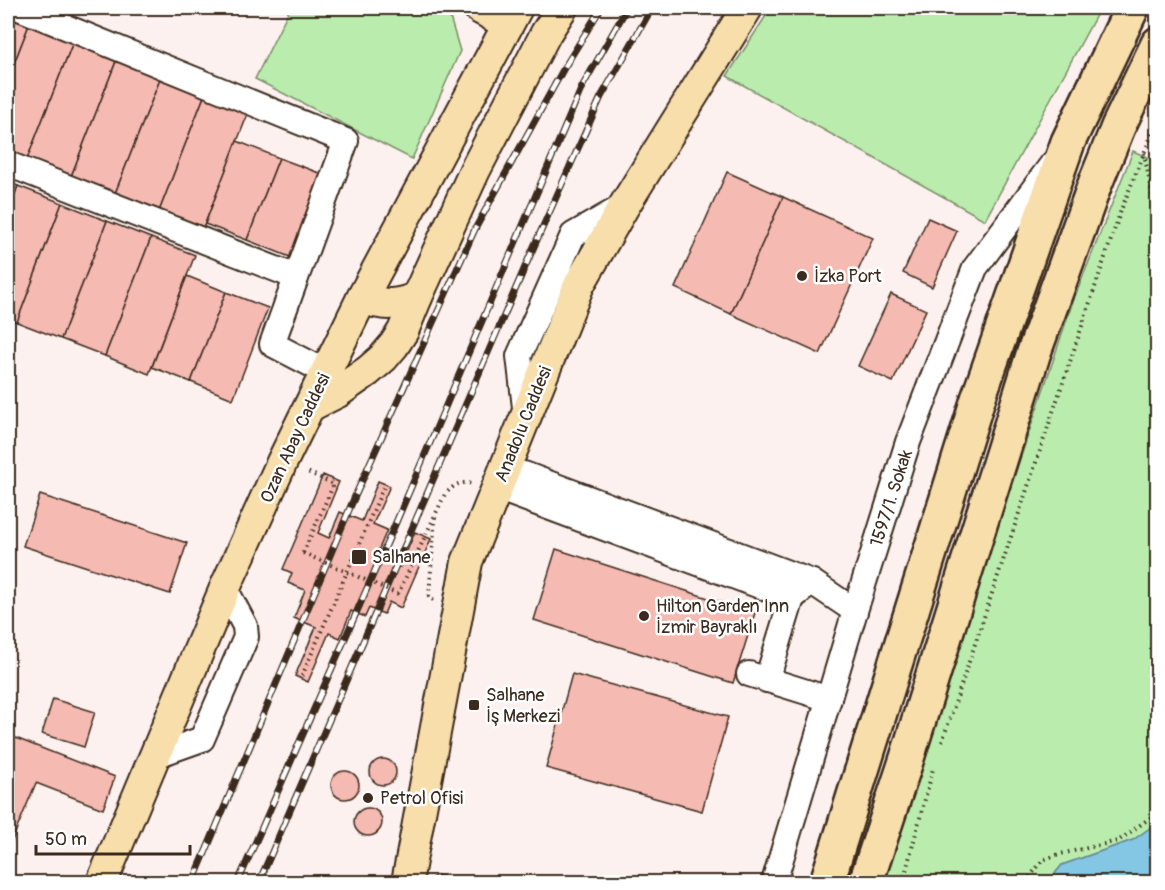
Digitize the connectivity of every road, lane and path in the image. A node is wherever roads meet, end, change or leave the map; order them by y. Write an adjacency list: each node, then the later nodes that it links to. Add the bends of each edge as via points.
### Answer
1 (19, 8): 13 (street, via 346,141)
2 (479, 8): 6 (main road)
3 (562, 8): 14 (main road, via 475,170)
4 (747, 8): 20 (main road, Anadolu Caddesi, via 579,285)
5 (1132, 8): 9 (highway)
6 (513, 16): 15 (main road, Ozan Abay Caddesi)
7 (1158, 44): 36 (highway, via 1095,184 1033,355)
8 (1158, 120): 10 (path)
9 (1068, 142): 26 (street, 1597/1. Sokak, via 975,268 908,442); 35 (highway, via 978,399)
10 (1143, 152): 12 (path); 29 (path)
11 (8, 164): 13 (street)
12 (1158, 223)
13 (296, 277): 16 (street, via 272,344)
14 (417, 297): 15 (main road, via 394,304); 17 (main road, via 403,331 383,358 338,392)
15 (362, 298): 16 (main road, Ozan Abay Caddesi)
16 (326, 372): 17 (main road, Ozan Abay Caddesi)
17 (310, 406): 18 (main road, Ozan Abay Caddesi)
18 (282, 462): 22 (path, bridge, via 334,484 303,553); 32 (main road, Ozan Abay Caddesi)
19 (385, 484): 22 (path)
20 (497, 488): 21 (path, via 463,482 454,485); 23 (street, via 524,474); 25 (street); 33 (main road, Anadolu Caddesi, via 467,562)
21 (435, 513): 22 (path, bridge, via 398,594); 24 (path)
22 (347, 572): 27 (path)
23 (812, 582): 25 (street); 26 (street)
24 (429, 596)
25 (792, 598): 28 (street, via 758,677)
26 (855, 611): 28 (street, 1597/1. Sokak)
27 (302, 676)
28 (828, 699): 34 (street, 1597/1. Sokak)
29 (939, 752)
30 (935, 764): 37 (path)
31 (1158, 810): 38 (path, via 1118,841 1043,860)
32 (102, 882)
33 (407, 882)
34 (774, 882)
35 (827, 882)
36 (866, 882)
37 (903, 882)
38 (1026, 882)

